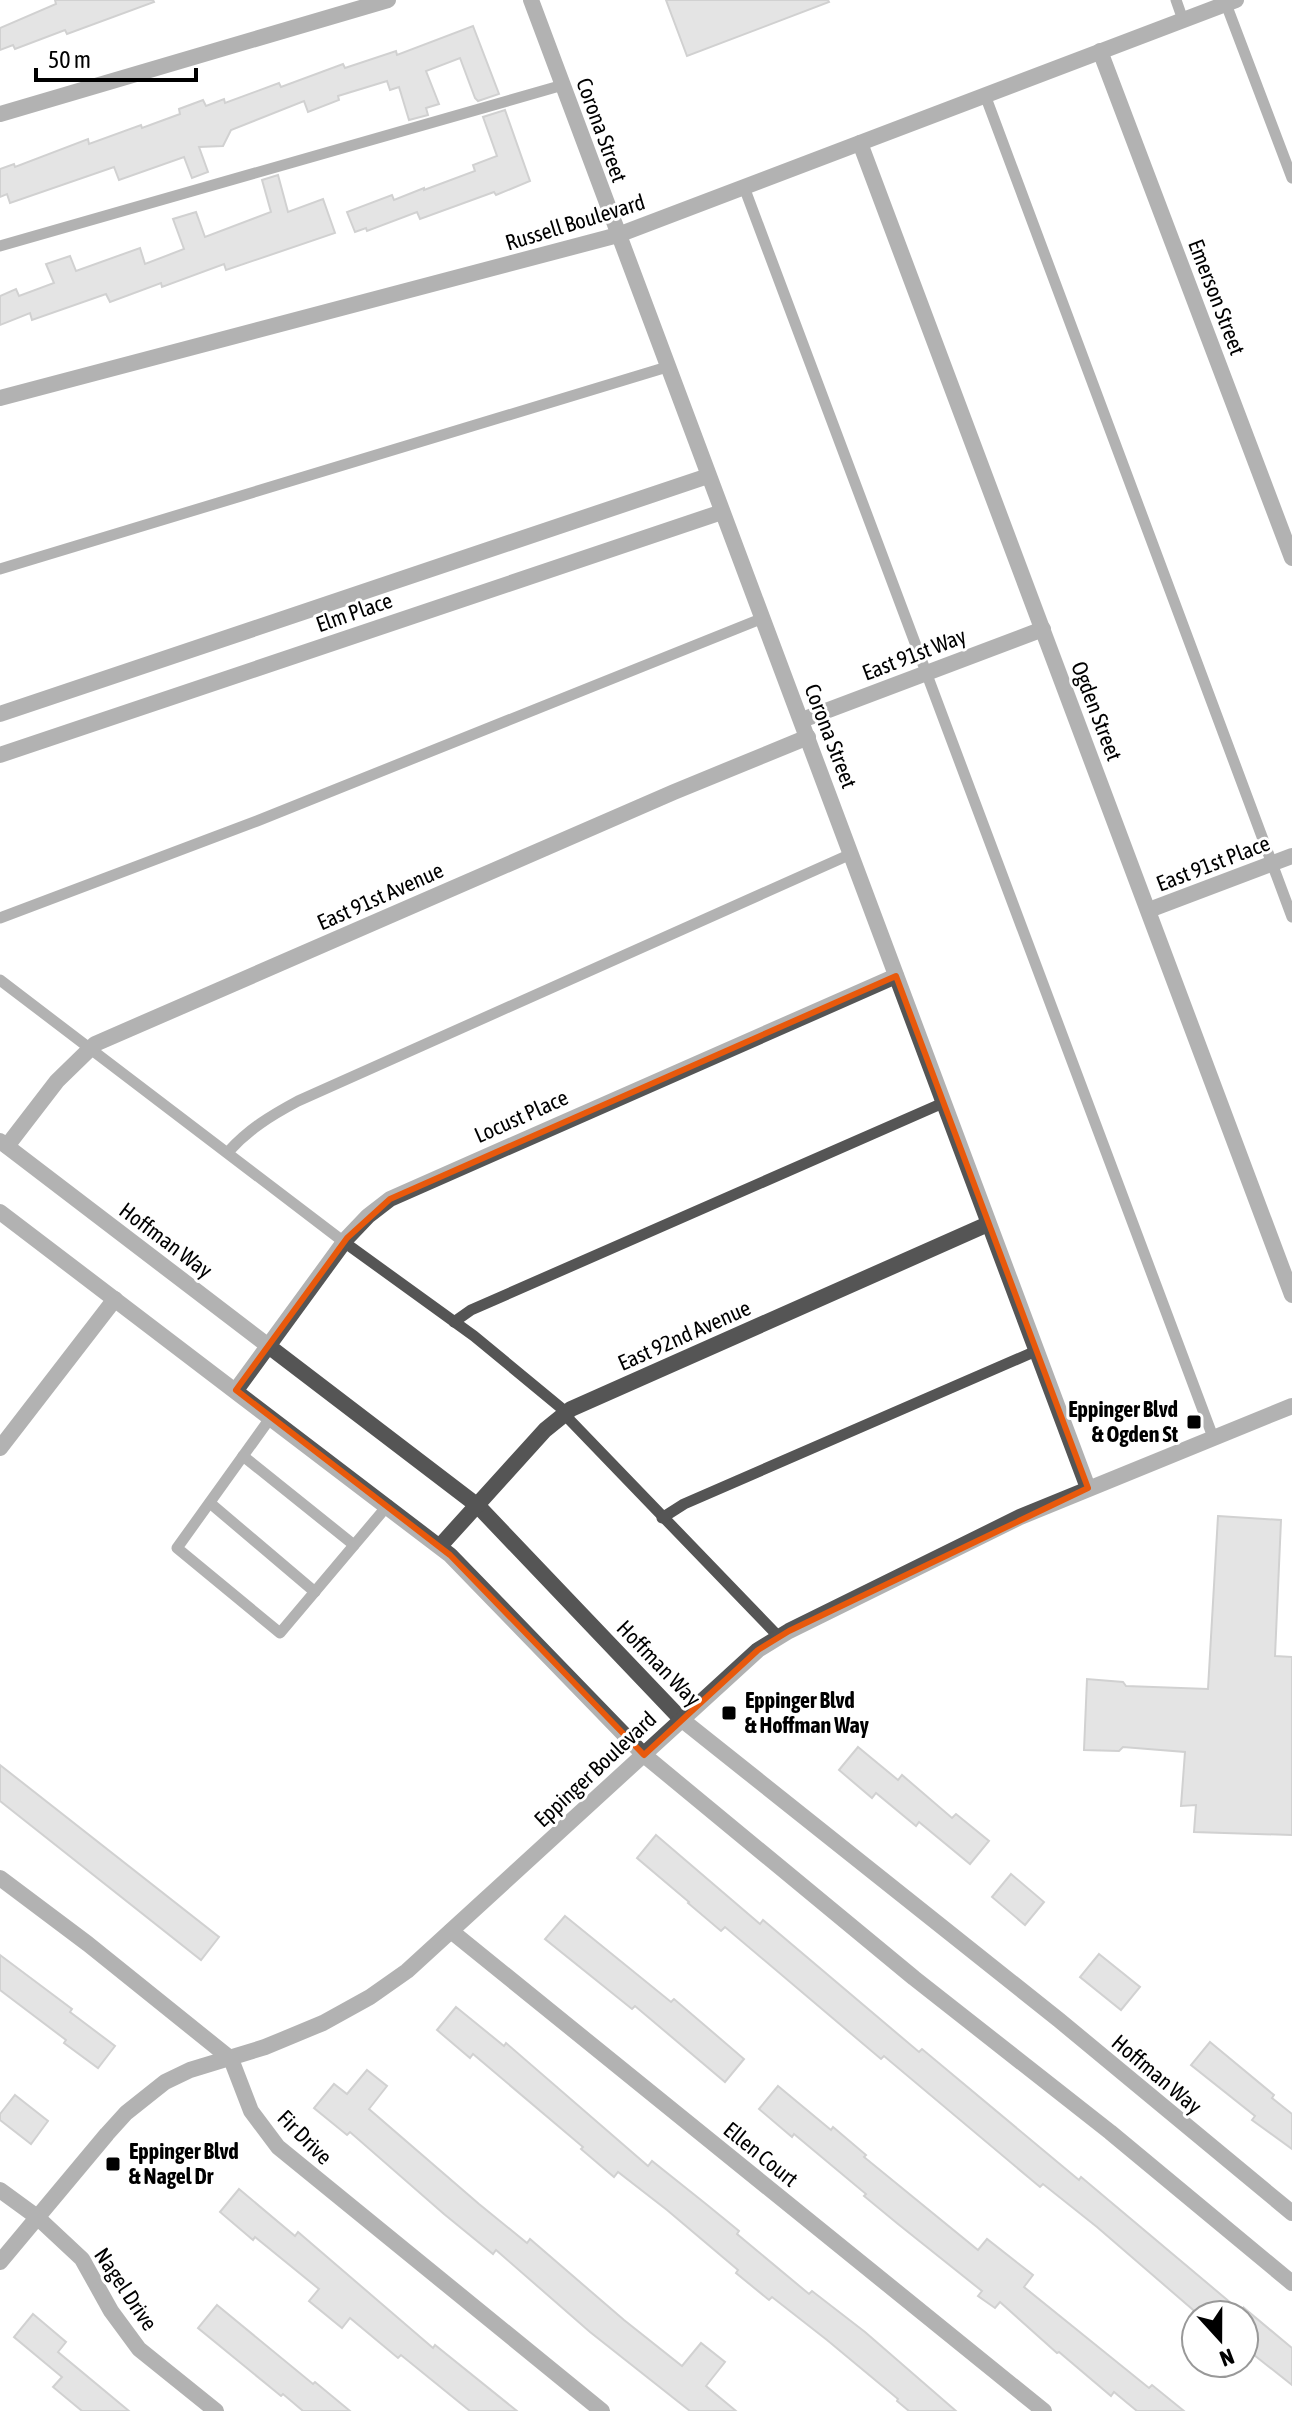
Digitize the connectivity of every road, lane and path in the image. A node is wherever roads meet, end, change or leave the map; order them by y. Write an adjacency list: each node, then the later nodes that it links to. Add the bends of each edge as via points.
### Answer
1 (388, 0): 9 (street)
2 (531, 0): 7 (street, Corona Street)
3 (1176, 0): 5 (lane)
4 (1231, 2): 5 (street, Russell Boulevard); 11 (lane)
5 (1183, 20): 6 (street, Russell Boulevard)
6 (1100, 51): 8 (street, Russell Boulevard); 19 (street, Emerson Street)
7 (563, 85): 13 (street, Corona Street); 14 (lane)
8 (985, 95): 10 (street, Russell Boulevard); 30 (lane)
9 (0, 114)
10 (860, 143): 12 (street, Russell Boulevard); 22 (street, Ogden Street)
11 (1292, 178)
12 (744, 187): 13 (street, Russell Boulevard); 23 (lane)
13 (618, 235): 15 (street, Corona Street); 16 (street, Russell Boulevard)
14 (0, 246)
15 (667, 367): 17 (street, Corona Street); 20 (lane)
16 (0, 398)
17 (708, 476): 18 (street, Corona Street); 24 (street, Elm Place)
18 (722, 512): 21 (street, Corona Street); 27 (street, Elm Place)
19 (1292, 558)
20 (0, 569)
21 (763, 618): 25 (street, Corona Street); 33 (lane)
22 (1043, 629): 23 (street, East 91st Way); 31 (street, Ogden Street)
23 (925, 673): 25 (street, East 91st Way); 52 (lane)
24 (0, 714)
25 (802, 720): 26 (street, Corona Street)
26 (808, 737): 28 (street, Corona Street); 36 (street, East 91st Avenue)
27 (0, 755)
28 (851, 854): 34 (street, Corona Street); 39 (lane, via 298,1101 263,1119)
29 (1292, 856): 30 (street, East 91st Place)
30 (1272, 864): 31 (street, East 91st Place); 32 (lane)
31 (1149, 910): 43 (street, Ogden Street)
32 (1292, 917)
33 (0, 918)
34 (896, 976): 37 (street, Corona Street); 42 (street, Locust Place, via 403,1191)
35 (0, 980): 36 (lane)
36 (88, 1048): 38 (street, East 91st Avenue); 39 (lane)
37 (943, 1103): 41 (street, Corona Street); 45 (lane, via 471,1310)
38 (4, 1144): 46 (street, Hoffman Way)
39 (228, 1152): 42 (lane)
40 (0, 1212): 44 (street)
41 (988, 1224): 47 (street, Corona Street); 50 (street, East 92nd Avenue)
42 (344, 1242): 45 (lane); 46 (street, Locust Place)
43 (1292, 1295)
44 (115, 1299): 48 (street); 53 (street)
45 (454, 1322): 50 (lane)
46 (269, 1347): 48 (street, Locust Place); 58 (street, Hoffman Way)
47 (1036, 1351): 55 (street, Corona Street); 59 (lane)
48 (236, 1390): 51 (street)
49 (1292, 1406): 52 (street, Eppinger Boulevard)
50 (565, 1413): 58 (street, East 92nd Avenue); 59 (lane)
51 (271, 1417): 54 (lane); 57 (street)
52 (1213, 1437): 55 (street, Eppinger Boulevard)
53 (0, 1448)
54 (243, 1456): 56 (lane); 60 (lane)
55 (1088, 1488): 63 (street, Eppinger Boulevard)
56 (210, 1503): 62 (lane); 62 (lane, via 177,1548 280,1633)
57 (388, 1505): 60 (lane); 61 (street)
58 (478, 1506): 61 (street, East 92nd Avenue); 64 (street, Hoffman Way)
59 (662, 1518): 63 (lane)
60 (354, 1545): 62 (lane)
61 (440, 1546): 65 (street)
62 (315, 1592)
63 (779, 1637): 64 (street, Eppinger Boulevard)
64 (681, 1719): 65 (street, Eppinger Boulevard); 70 (street, Hoffman Way)
65 (644, 1755): 67 (street, Eppinger Boulevard); 73 (street)
66 (0, 1878): 68 (street)
67 (451, 1931): 68 (street, Eppinger Boulevard, via 370,1997 323,2023); 76 (street, Ellen Court)
68 (231, 2059): 71 (street, Eppinger Boulevard, via 165,2082 126,2113); 75 (street, Fir Drive, via 251,2111 278,2147)
69 (0, 2190): 71 (street, Nagel Drive)
70 (1292, 2213)
71 (37, 2217): 72 (street, Eppinger Boulevard); 74 (street, Nagel Drive, via 82,2259 139,2349)
72 (0, 2262)
73 (1292, 2283)
74 (216, 2411)
75 (602, 2411)
76 (1044, 2411)

